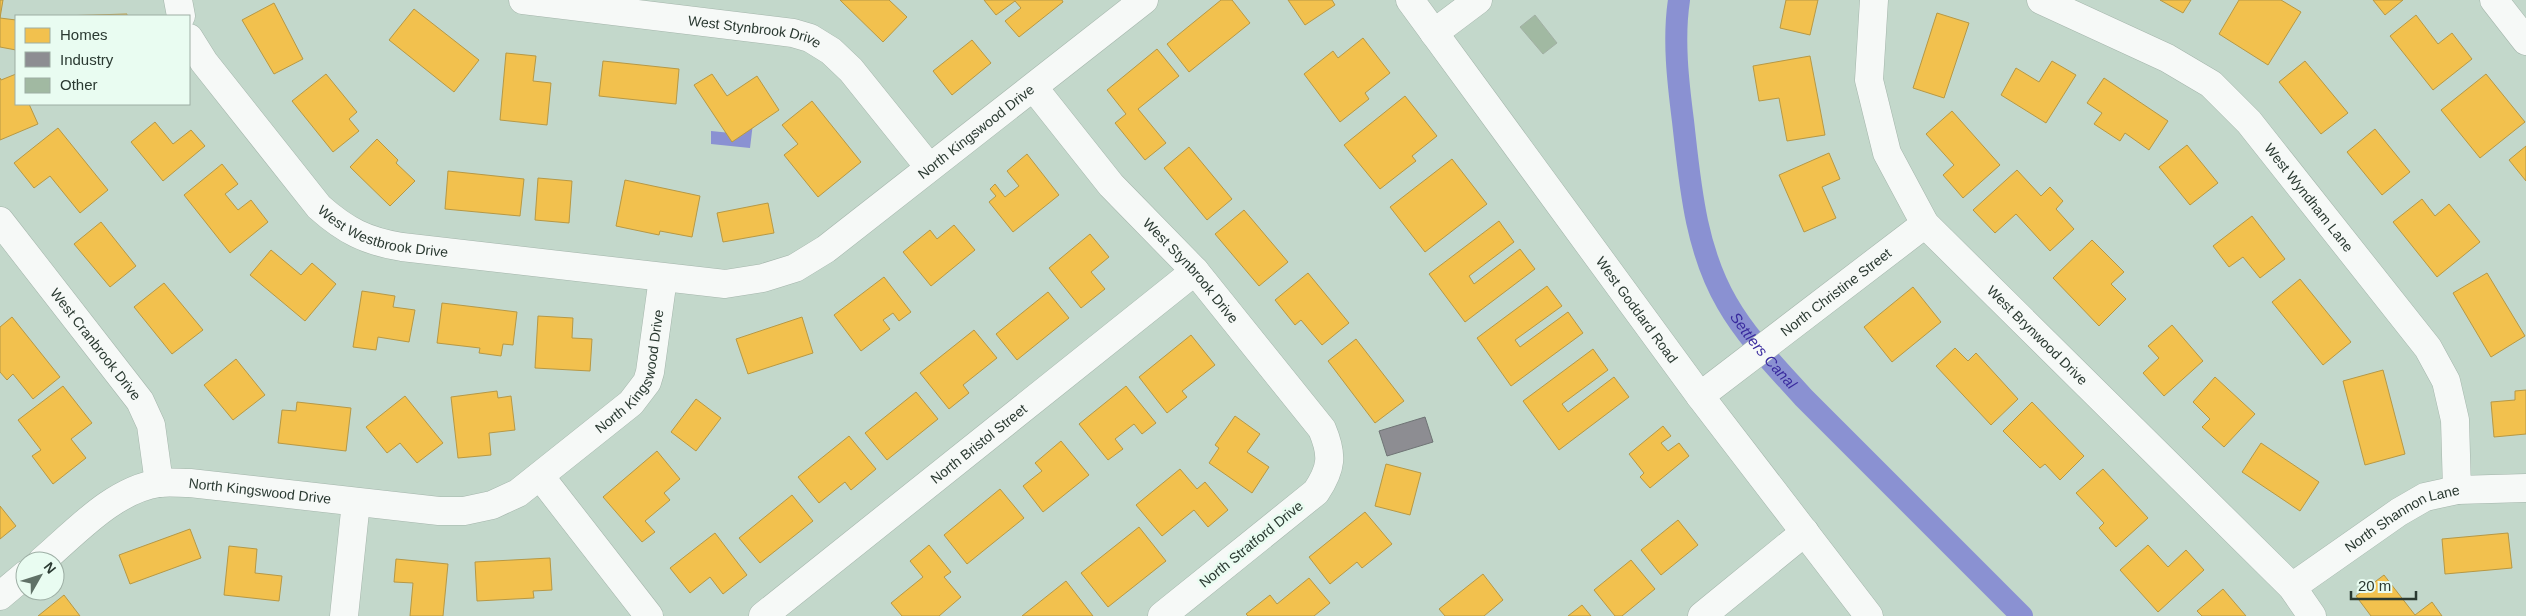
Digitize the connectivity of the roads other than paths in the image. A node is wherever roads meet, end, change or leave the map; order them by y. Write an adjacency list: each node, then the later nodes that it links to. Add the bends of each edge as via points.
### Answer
1 (178, 0): 10 (street)
2 (523, 0): 9 (street, West Stynbrook Drive)
3 (1410, 0): 11 (street, West Goddard Road)
4 (1478, 0): 11 (street)
5 (1874, 0): 17 (street, West Brynwood Drive, via 1869,80 1887,153)
6 (2040, 0): 25 (street, West Wyndham Lane, via 2167,58 2211,84 2249,122 2432,356 2446,381 2454,420)
7 (2494, 0): 13 (street)
8 (1133, 4): 14 (street, North Kingswood Drive)
9 (694, 10): 15 (street, West Stynbrook Drive, via 810,38 831,51 851,70)
10 (181, 15)
11 (1434, 33): 20 (street, West Goddard Road)
12 (190, 40): 19 (street, West Westbrook Drive, via 204,62 319,207 357,236 379,244)
13 (2526, 41)
14 (1034, 88): 15 (street, North Kingswood Drive); 18 (street, West Stynbrook Drive, via 1111,185)
15 (929, 167): 19 (street, North Kingswood Drive, via 826,249 795,268 763,278 725,284)
16 (0, 220): 23 (street, West Cranbrook Drive, via 140,401 151,425)
17 (1925, 224): 20 (street, North Christine Street); 30 (street, West Brynwood Drive)
18 (1195, 271): 21 (street, West Stynbrook Drive, via 1322,429 1329,446); 34 (street, North Bristol Street)
19 (663, 278): 22 (street, North Kingswood Drive, via 647,382 631,403)
20 (1700, 396): 27 (street, West Goddard Road)
21 (1330, 464): 35 (street, North Stratford Drive, via 1316,492)
22 (540, 476): 26 (street, North Kingswood Drive, via 518,493 492,505 464,511); 33 (street)
23 (159, 483): 26 (street, North Kingswood Drive, via 190,483); 28 (street, North Kingswood Drive, via 131,491 107,506)
24 (2526, 488): 25 (street, North Shannon Lane)
25 (2457, 490): 30 (street, North Shannon Lane, via 2425,497 2399,512)
26 (356, 502): 32 (street)
27 (1805, 532): 36 (street); 37 (street, West Goddard Road)
28 (54, 551)
29 (15, 583): 31 (street)
30 (2292, 587): 38 (street, West Brynwood Drive)
31 (0, 596)
32 (344, 616)
33 (649, 616)
34 (763, 616)
35 (1162, 616)
36 (1702, 616)
37 (1869, 616)
38 (2312, 616)

